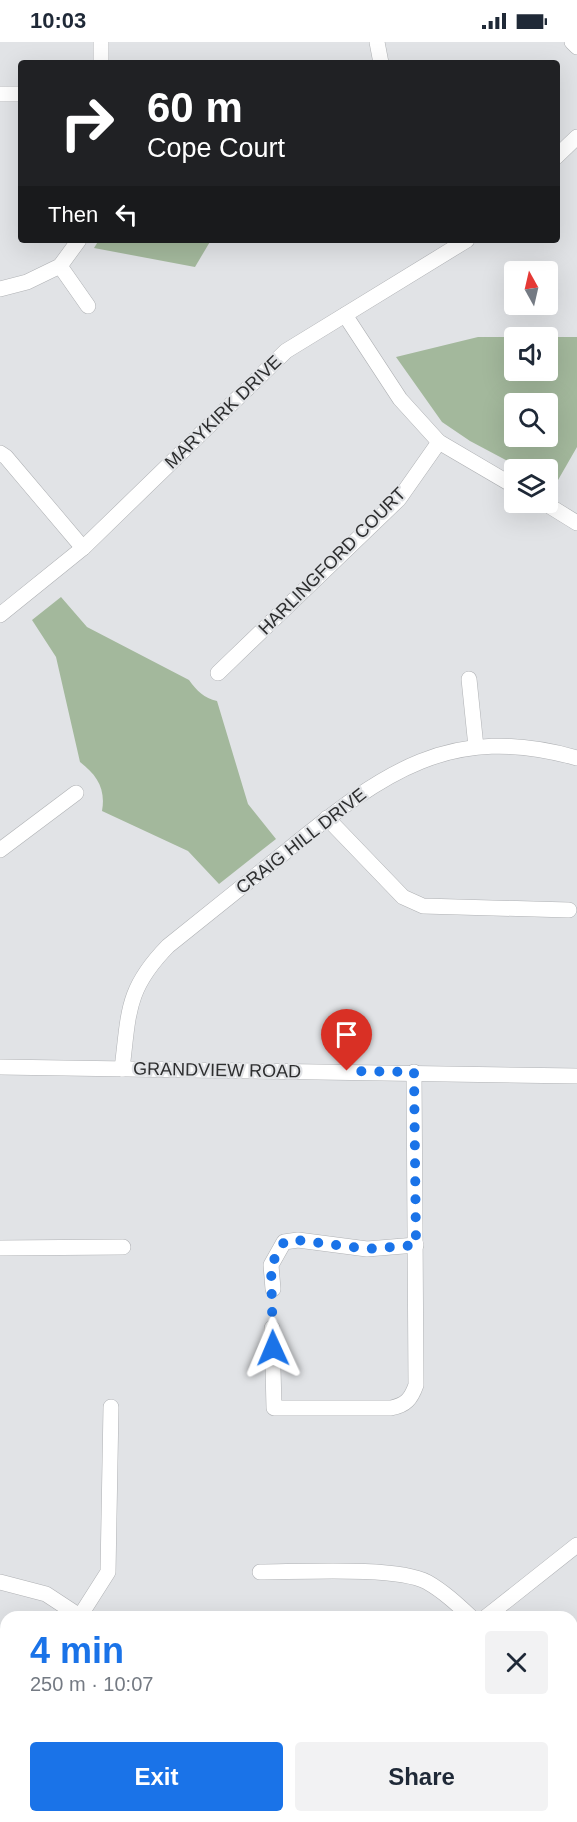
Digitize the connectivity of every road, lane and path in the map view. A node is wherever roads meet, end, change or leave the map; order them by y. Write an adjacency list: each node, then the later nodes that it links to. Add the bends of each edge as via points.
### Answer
1 (101, 42): 5 (street)
2 (377, 42): 6 (street)
3 (572, 42): 4 (street)
4 (577, 47)
5 (101, 60)
6 (380, 60)
7 (0, 94): 8 (street)
8 (18, 94)
9 (577, 137): 10 (street)
10 (560, 153)
11 (77, 243): 13 (street)
12 (462, 243): 16 (street, MARYKIRK DRIVE)
13 (60, 266): 14 (street, via 27,282); 15 (street)
14 (0, 289)
15 (88, 306)
16 (345, 315): 17 (street, via 400,399); 22 (street, MARYKIRK DRIVE, via 286,351)
17 (439, 442): 19 (street); 24 (street, HARLINGFORD COURT, via 399,499)
18 (0, 453): 22 (street)
19 (504, 480)
20 (558, 511): 21 (street)
21 (577, 522)
22 (83, 548): 23 (street, MARYKIRK DRIVE)
23 (0, 615)
24 (218, 673)
25 (469, 679): 26 (street)
26 (476, 747): 27 (street, CRAIG HILL DRIVE, via 535,748); 29 (street, CRAIG HILL DRIVE, via 412,763 374,783)
27 (577, 758)
28 (76, 793): 30 (street)
29 (327, 818): 31 (street, via 403,897 423,906); 33 (street, CRAIG HILL DRIVE, via 149,965 136,988 130,1010)
30 (0, 850)
31 (569, 910)
32 (0, 1067): 33 (street, GRANDVIEW ROAD)
33 (122, 1069): 34 (street, GRANDVIEW ROAD)
34 (414, 1072): 35 (street, GRANDVIEW ROAD); 36 (street)
35 (577, 1076)
36 (416, 1245): 39 (street, via 367,1249 297,1240 284,1242 271,1265); 40 (street, via 416,1385 401,1406 274,1408)
37 (123, 1247): 38 (street)
38 (0, 1248)
39 (273, 1289): 40 (path)
40 (272, 1328)
41 (111, 1407): 46 (street, via 108,1572)
42 (577, 1545): 48 (street)
43 (260, 1572): 47 (street, via 390,1573 425,1581)
44 (0, 1582): 45 (street, via 46,1594)
45 (73, 1611)
46 (84, 1611)
47 (465, 1611)
48 (494, 1611)

